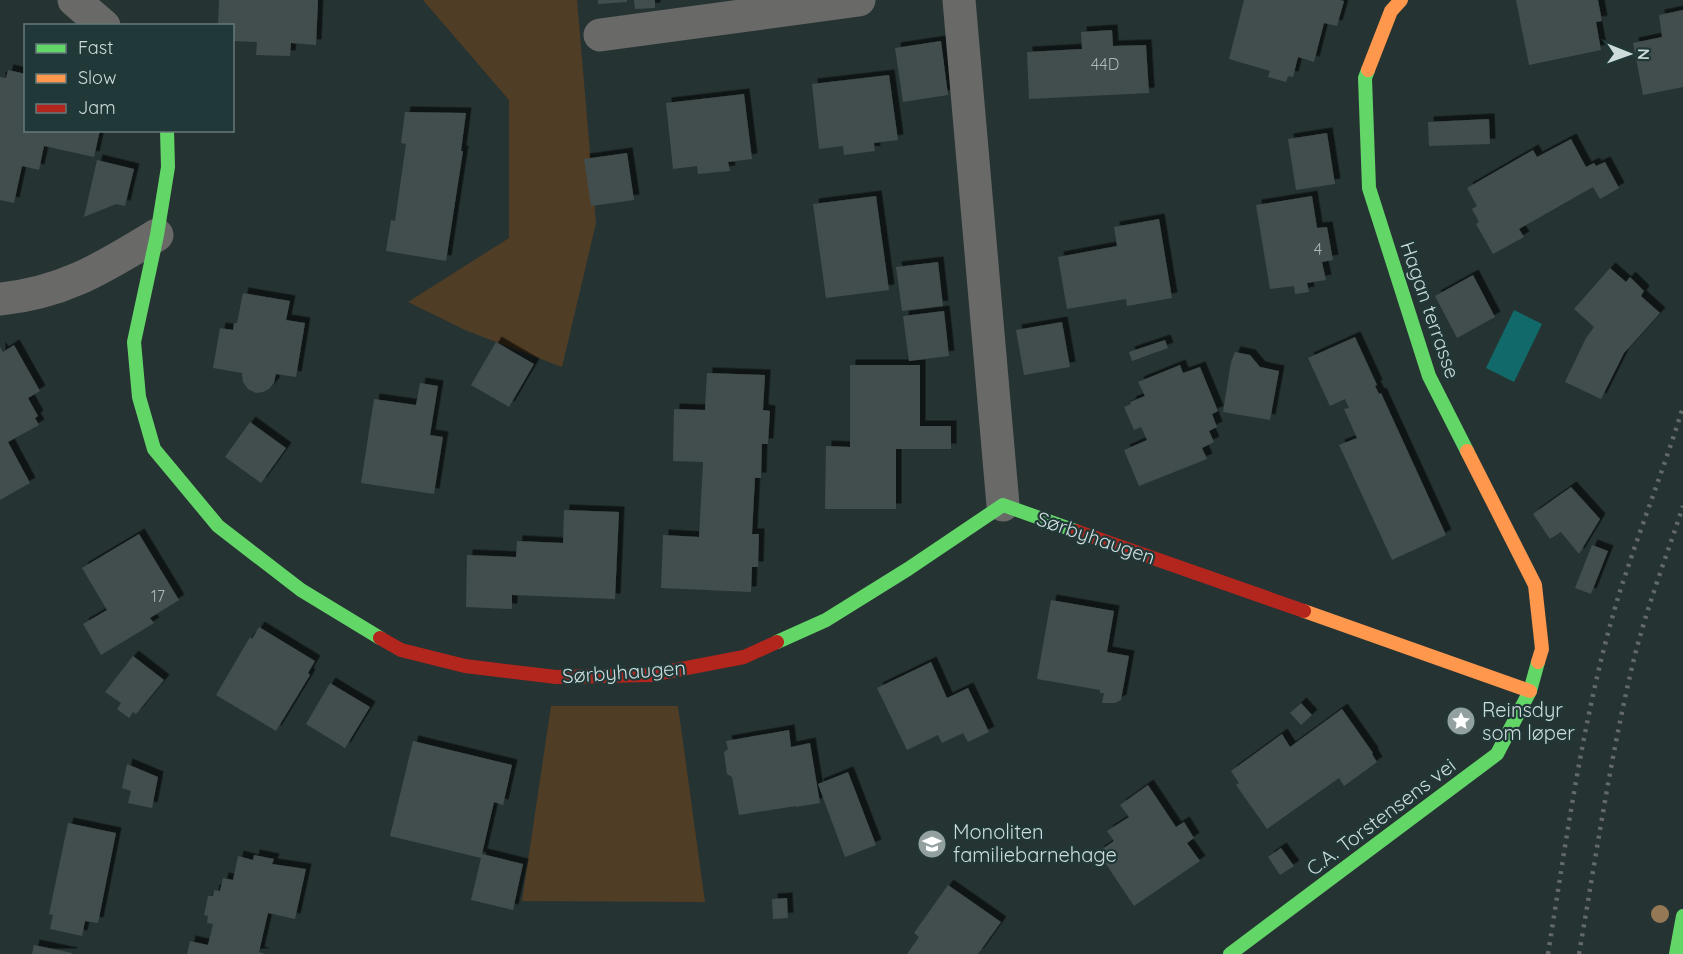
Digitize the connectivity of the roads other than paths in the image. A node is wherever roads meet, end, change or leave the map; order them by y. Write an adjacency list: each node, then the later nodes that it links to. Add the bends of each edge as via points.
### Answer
1 (74, 0): 5 (street)
2 (859, 0): 6 (street)
3 (960, 0): 10 (street)
4 (1401, 0): 11 (street, Hagan terrasse, via 1391,11 1365,78 1369,188 1429,376 1535,585 1542,649)
5 (102, 24)
6 (600, 35)
7 (167, 132): 8 (street, Sørbyhaugen, via 168,167)
8 (157, 235): 9 (street, via 93,274 55,289); 10 (street, Sørbyhaugen, via 134,342 139,397 154,449 218,526 301,590 401,650 465,666 556,677 650,675 744,657 826,620)
9 (0, 299)
10 (1003, 505): 11 (street, Sørbyhaugen)
11 (1530, 691): 13 (street, C.A. Torstensens vei, via 1497,754)
12 (1683, 916): 14 (street)
13 (1230, 954)
14 (1676, 954)

